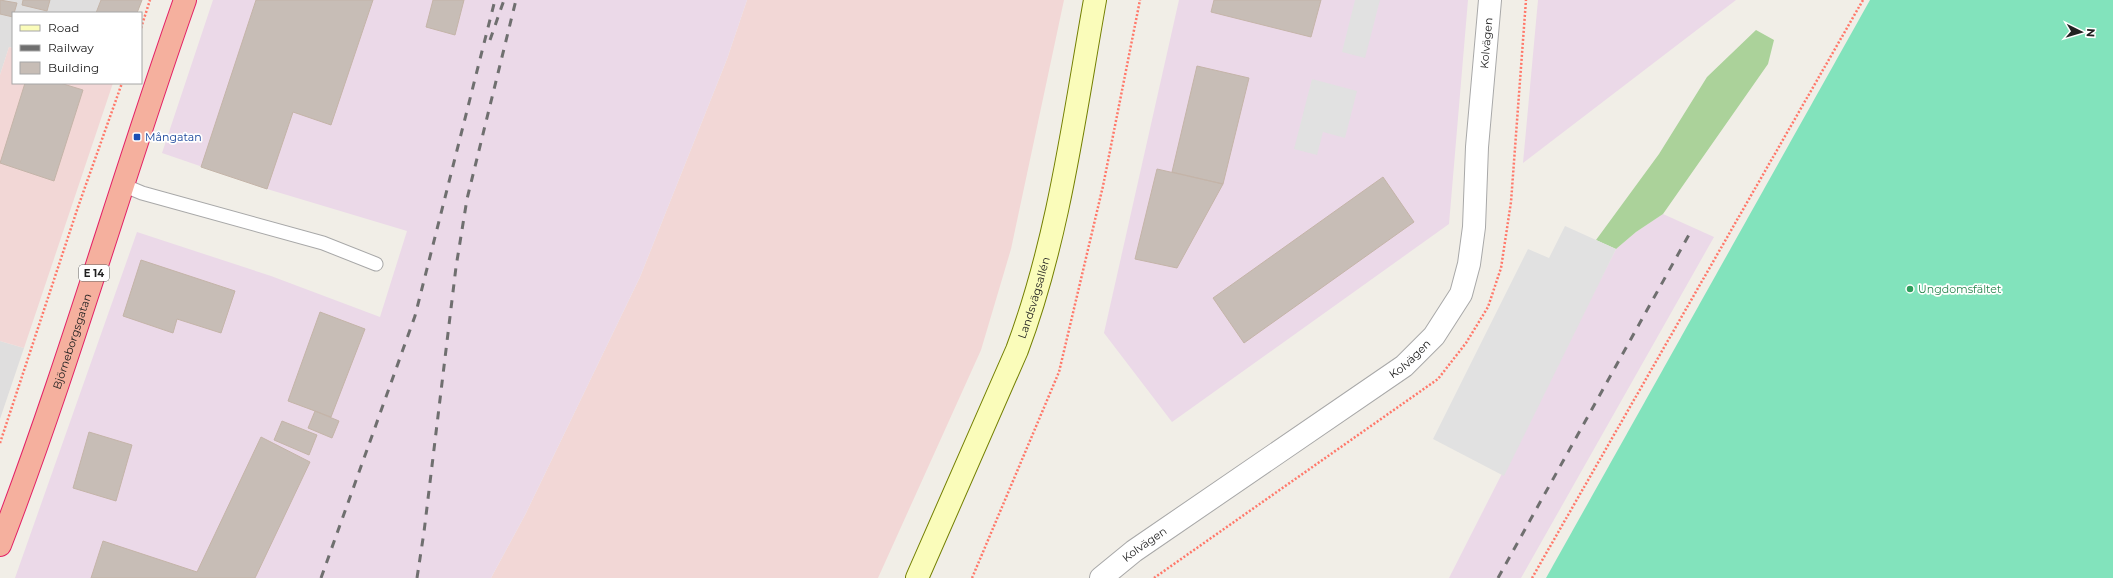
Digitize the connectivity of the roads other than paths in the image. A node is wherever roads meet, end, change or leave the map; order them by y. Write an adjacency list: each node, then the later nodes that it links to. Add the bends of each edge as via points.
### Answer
1 (185, 0): 4 (highway, Björneborgsgatan / E 14)
2 (1095, 0): 7 (main road, Landsvägsallén, via 1060,194 1029,317)
3 (1490, 0): 8 (street, Kolvägen, via 1477,147 1474,227 1469,264 1461,294 1434,336 1404,366 1141,546)
4 (123, 184): 5 (lane, via 142,192 323,243); 6 (highway, Björneborgsgatan / E 14)
5 (376, 264)
6 (0, 545)
7 (917, 578)
8 (1101, 578)

